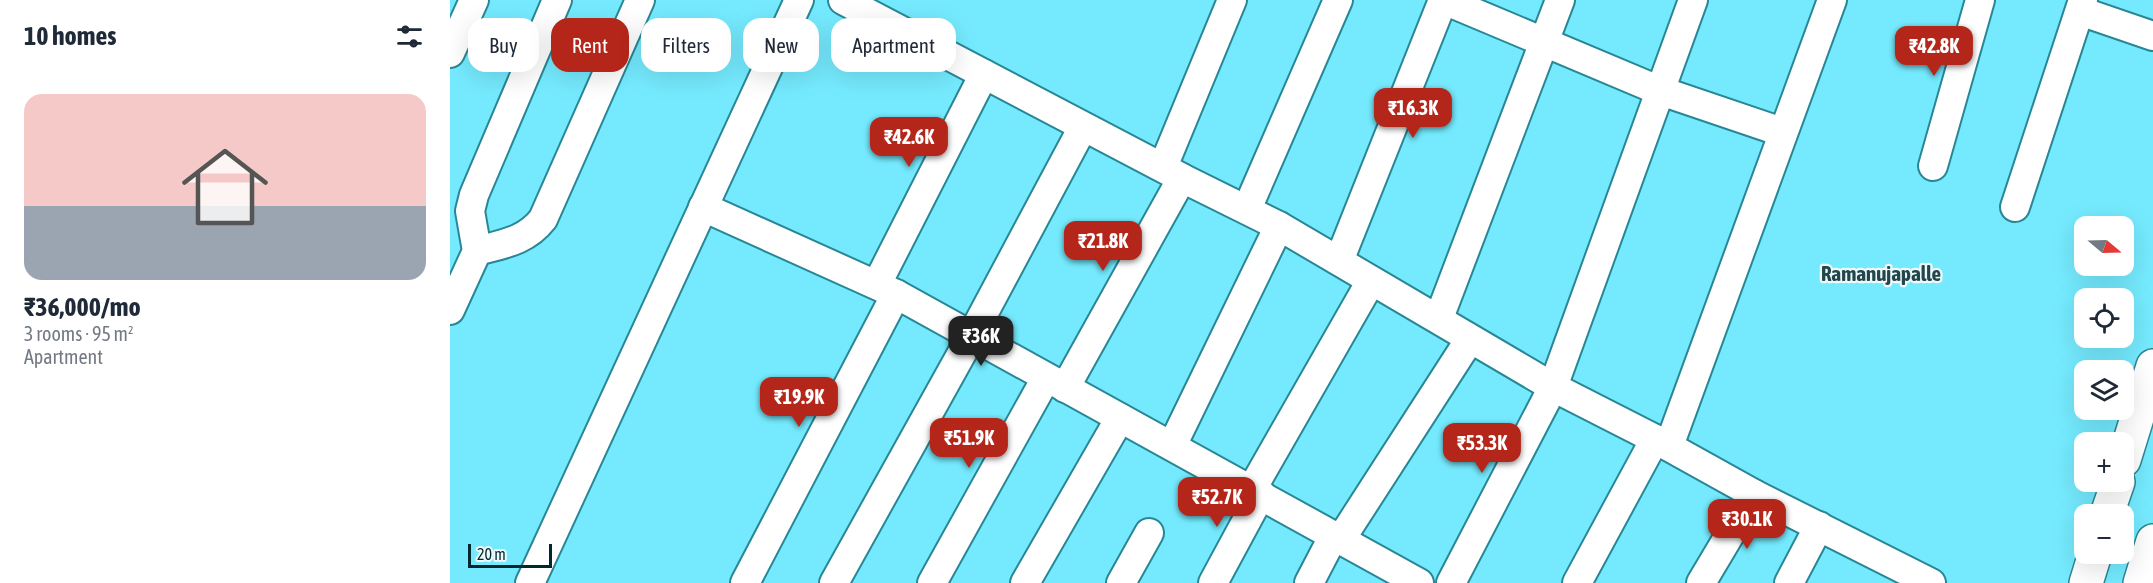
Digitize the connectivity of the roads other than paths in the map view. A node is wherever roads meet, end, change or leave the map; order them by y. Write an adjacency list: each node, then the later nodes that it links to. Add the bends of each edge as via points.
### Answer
1 (474, 0): 16 (street)
2 (557, 0): 27 (street, via 474,195 470,211)
3 (640, 0): 27 (street, via 543,219 533,232 520,239)
4 (798, 0): 23 (street)
5 (843, 0): 17 (street)
6 (1232, 0): 22 (street)
7 (1338, 0): 25 (street)
8 (1443, 0): 15 (street); 28 (street)
9 (1560, 0): 15 (street)
10 (1693, 0): 18 (street)
11 (1832, 0): 20 (street)
12 (1980, 0): 21 (street)
13 (2082, 5): 14 (street); 24 (street)
14 (2153, 36)
15 (1544, 43): 18 (street); 32 (street)
16 (450, 53)
17 (984, 74): 19 (street); 30 (street)
18 (1658, 90): 20 (street); 37 (street)
19 (1083, 127): 22 (street); 33 (street)
20 (1782, 132): 40 (street)
21 (1933, 166)
22 (1173, 173): 25 (street); 36 (street)
23 (704, 207): 30 (street); 51 (street)
24 (2015, 207)
25 (1247, 209): 26 (street)
26 (1279, 225): 28 (street); 41 (street)
27 (477, 251): 31 (street)
28 (1339, 261): 29 (street)
29 (1371, 281): 32 (street); 42 (street)
30 (886, 289): 33 (street); 49 (street)
31 (450, 310)
32 (1439, 318): 34 (street)
33 (972, 335): 36 (street); 52 (street)
34 (1470, 339): 37 (street); 46 (street)
35 (2153, 366): 39 (highway)
36 (1055, 383): 38 (street); 53 (street)
37 (1553, 387): 40 (street); 58 (street)
38 (1120, 418): 41 (street); 54 (street)
39 (2133, 432)
40 (1662, 443): 43 (street); 59 (street)
41 (1172, 446): 42 (street)
42 (1257, 492): 46 (street); 56 (street)
43 (1754, 494): 44 (street); 60 (street)
44 (1819, 526): 61 (street); 62 (street)
45 (1149, 533): 55 (street)
46 (1338, 537): 50 (street); 57 (street)
47 (2153, 541): 64 (highway)
48 (2093, 564): 63 (highway)
49 (750, 581)
50 (1413, 581)
51 (530, 583)
52 (834, 583)
53 (932, 583)
54 (1025, 583)
55 (1121, 583)
56 (1213, 583)
57 (1309, 583)
58 (1451, 583)
59 (1577, 583)
60 (1701, 583)
61 (1789, 583)
62 (1932, 583)
63 (2086, 583)
64 (2140, 583)

